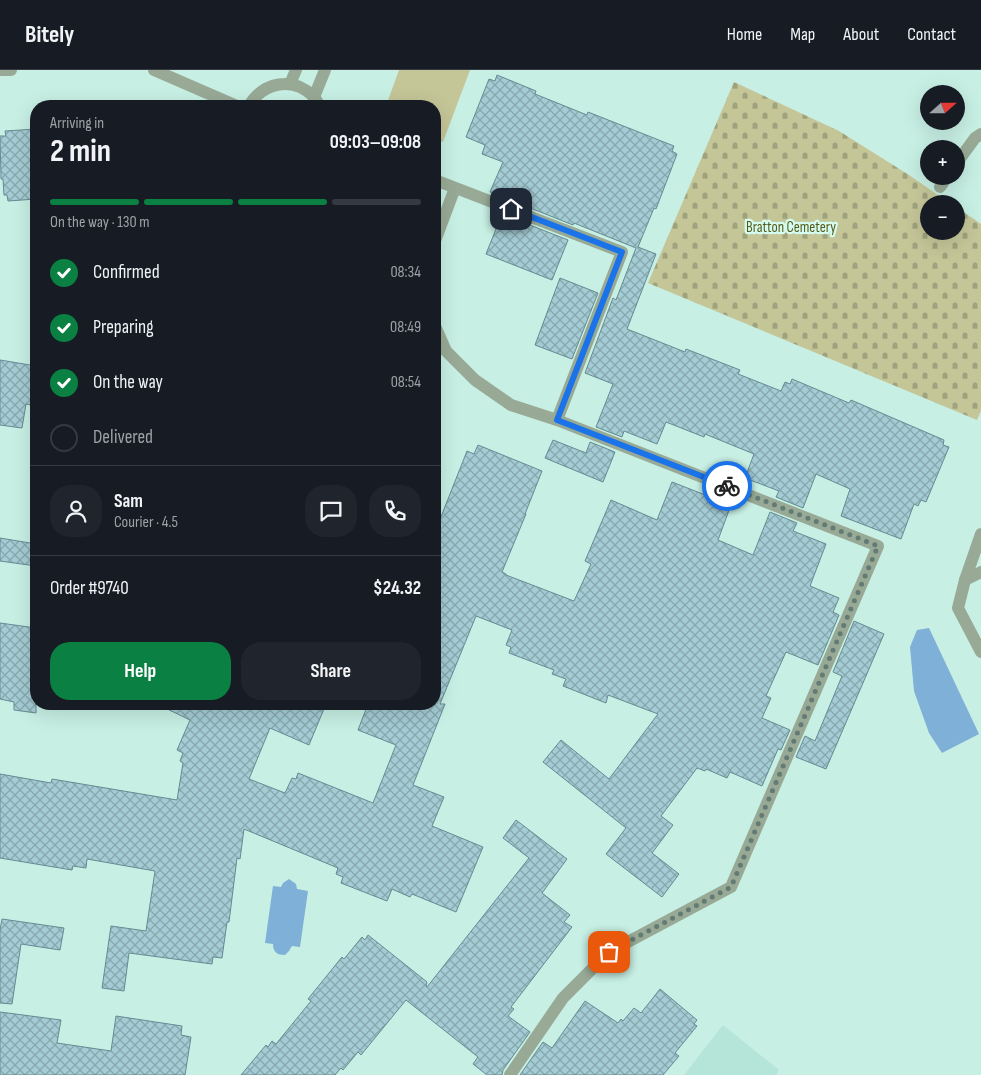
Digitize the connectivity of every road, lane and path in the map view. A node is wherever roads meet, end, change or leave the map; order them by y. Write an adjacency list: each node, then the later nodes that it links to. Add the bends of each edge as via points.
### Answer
1 (0, 70): 2 (lane)
2 (11, 70)
3 (154, 70): 7 (lane)
4 (296, 70): 6 (lane)
5 (325, 70): 10 (lane)
6 (290, 84): 8 (lane, via 264,90); 9 (lane, via 303,88)
7 (223, 100)
8 (253, 100)
9 (315, 100)
10 (318, 100)
11 (981, 134): 12 (lane)
12 (965, 152)
13 (441, 182): 14 (lane)
14 (455, 188): 15 (lane); 17 (lane, via 622,252)
15 (441, 225)
16 (441, 339): 17 (lane, via 446,350 475,380 510,405)
17 (557, 420): 22 (lane, via 878,546 731,887 609,952 563,998)
18 (981, 534): 20 (lane)
19 (981, 572): 20 (lane)
20 (965, 580): 21 (lane, via 958,608)
21 (981, 652)
22 (510, 1075)

